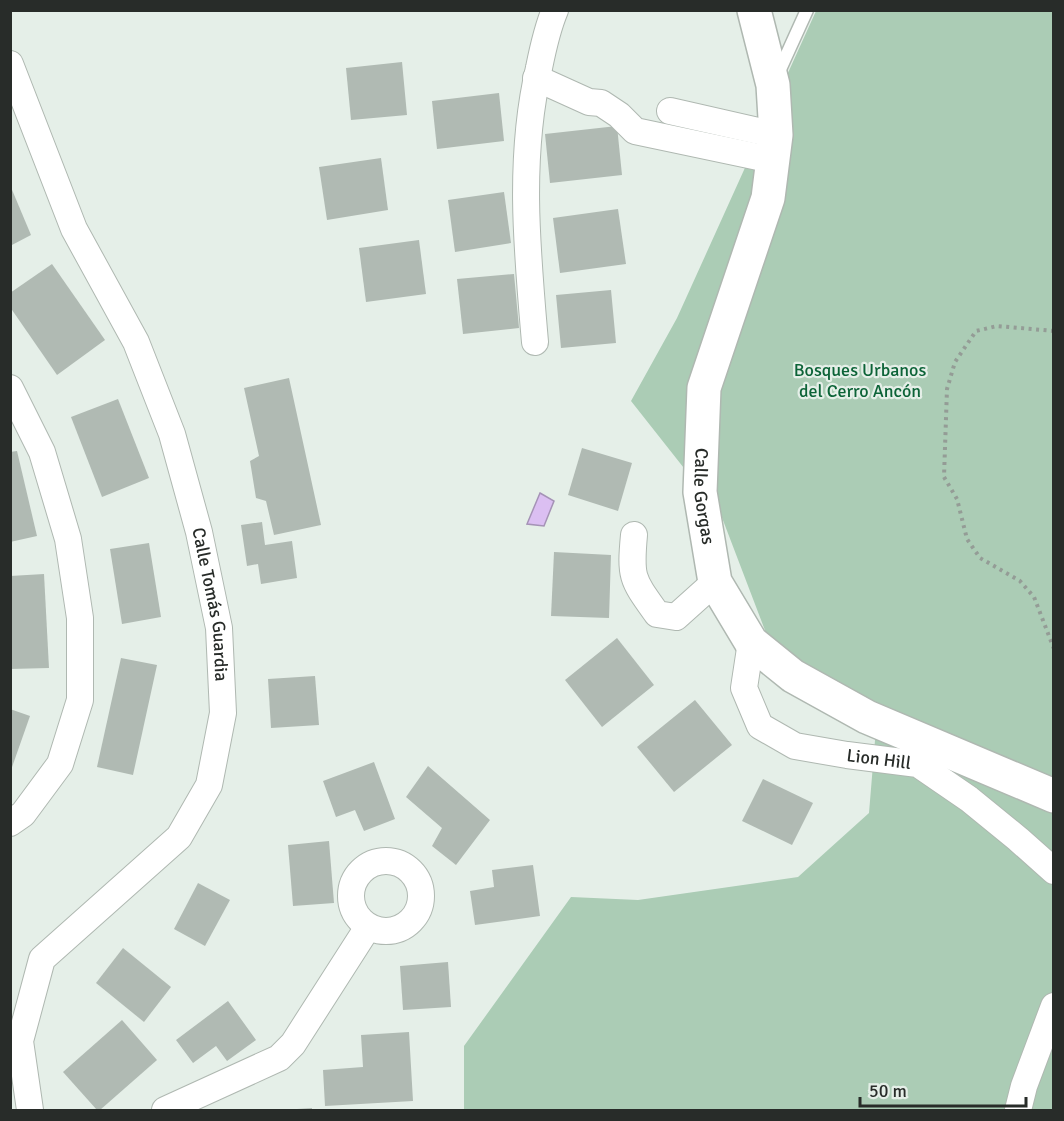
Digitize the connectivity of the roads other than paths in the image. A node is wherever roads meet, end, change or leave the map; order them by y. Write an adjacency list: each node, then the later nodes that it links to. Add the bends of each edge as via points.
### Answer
1 (555, 10): 5 (street)
2 (754, 10): 6 (street, Calle Gorgas)
3 (807, 10): 6 (lane)
4 (10, 64): 19 (street, Calle Tomás Guardia, via 74,229 136,342 172,434 199,532 219,628 223,713 209,785 179,837 42,959 20,1041)
5 (536, 78): 8 (street, via 590,102 601,103 635,131 723,151); 9 (street, via 525,177)
6 (773, 85): 8 (street, Calle Gorgas)
7 (670, 111): 8 (street)
8 (774, 148): 12 (street, Calle Gorgas, via 768,198 704,388 700,492)
9 (535, 342)
10 (10, 388): 15 (street, via 42,452 69,539 80,618 80,700 60,764 23,814)
11 (634, 535): 12 (street, via 631,566 636,585 657,614 676,617)
12 (716, 582): 13 (street, Calle Gorgas)
13 (751, 642): 14 (street, Calle Gorgas, via 793,676 867,717); 16 (street, Lion Hill, via 744,688 760,726 795,746 918,764 969,799)
14 (1053, 796)
15 (10, 823)
16 (1053, 871)
17 (368, 927): 20 (street, via 279,1058)
18 (1053, 1006): 21 (street)
19 (30, 1110)
20 (165, 1110)
21 (1018, 1110)

